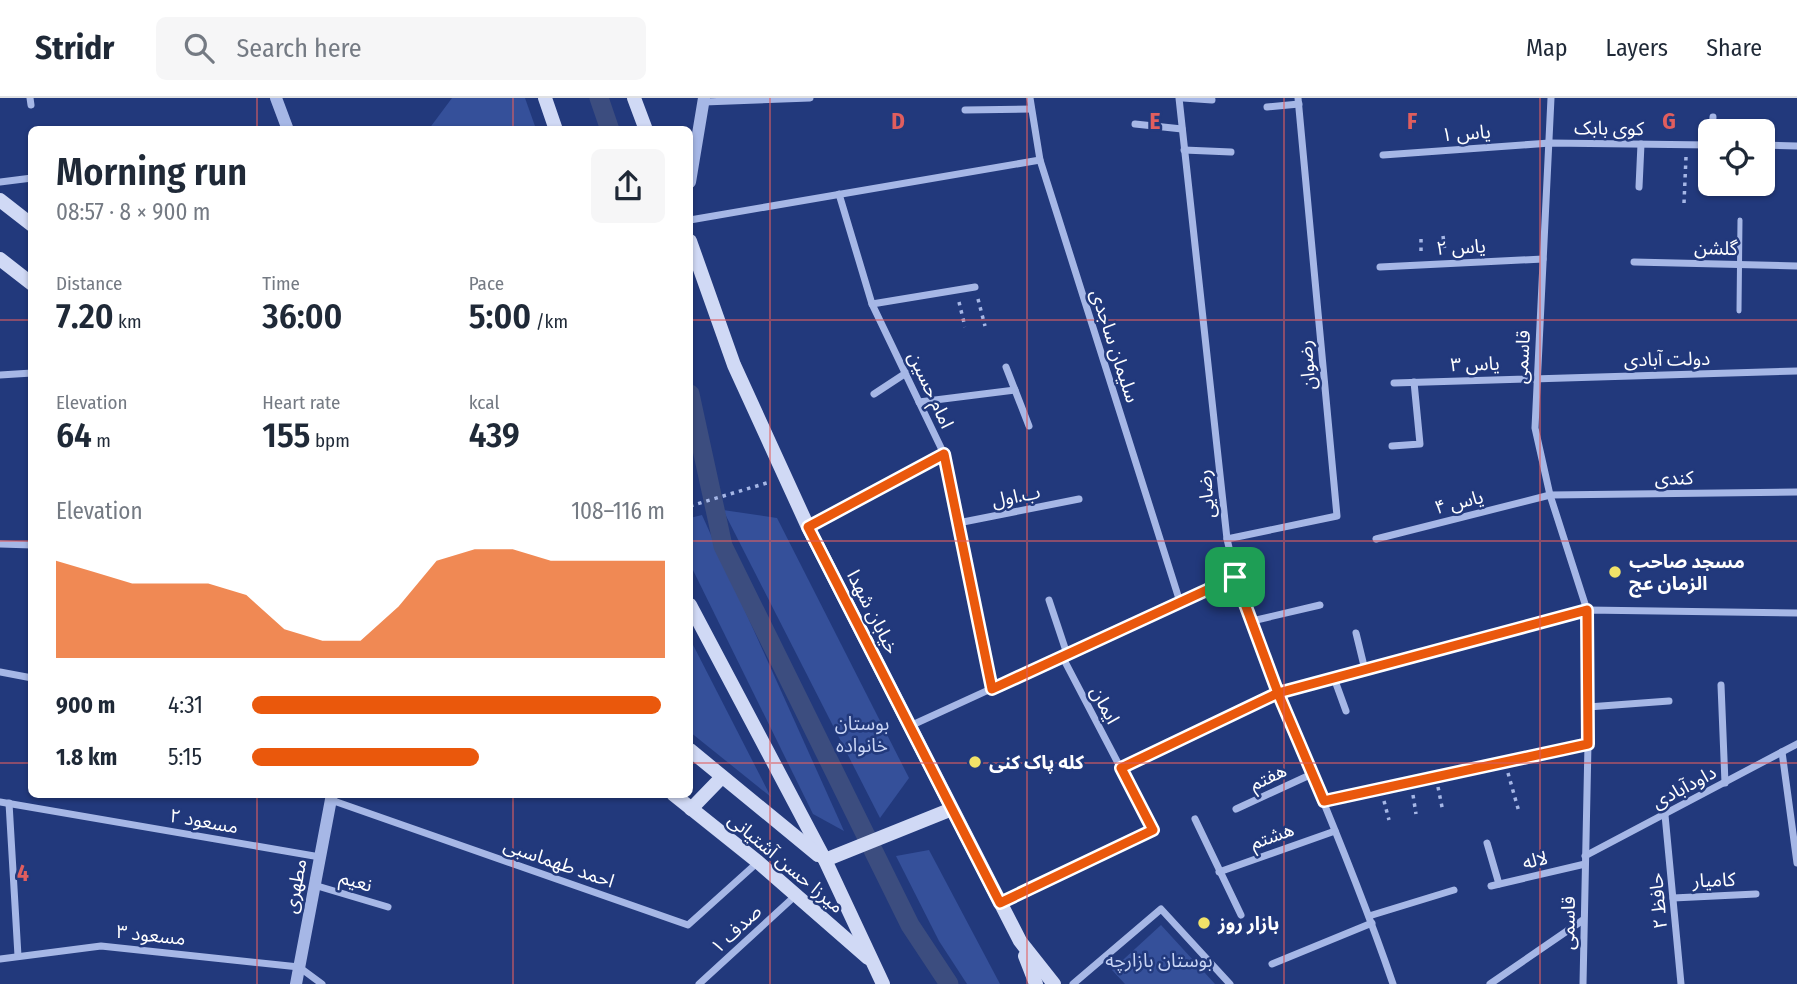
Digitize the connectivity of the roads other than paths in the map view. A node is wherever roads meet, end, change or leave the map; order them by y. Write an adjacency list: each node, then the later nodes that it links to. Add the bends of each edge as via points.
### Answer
1 (276, 98): 15 (street)
2 (545, 98): 16 (main road)
3 (634, 98): 17 (main road)
4 (810, 98): 8 (street)
5 (1030, 98): 12 (street, سلیمان ساجدی)
6 (1181, 98): 9 (street); 18 (street, رضایی)
7 (1551, 98): 19 (street, قاسمی)
8 (704, 100): 28 (street)
9 (1212, 100)
10 (1298, 101): 11 (street); 67 (street, رضوان, via 1337,516)
11 (1267, 107)
12 (1031, 109): 13 (street); 27 (street, سلیمان ساجدی)
13 (965, 110)
14 (1135, 124): 18 (street)
15 (286, 126)
16 (555, 126)
17 (644, 126)
18 (1182, 129): 24 (street, رضایی)
19 (1550, 142): 20 (street, کوی بابک); 26 (street, یاس ۱); 39 (street, قاسمی)
20 (1641, 144): 21 (street, کوی بابک); 31 (street)
21 (1698, 144)
22 (1775, 145): 23 (street)
23 (1797, 146)
24 (1184, 150): 25 (street); 67 (street, رضایی)
25 (1231, 152)
26 (1383, 155)
27 (1040, 160): 32 (street); 73 (street, سلیمان ساجدی)
28 (693, 164)
29 (28, 178): 30 (street)
30 (0, 182)
31 (1639, 187)
32 (839, 194): 34 (street); 46 (street, امام حسین)
33 (0, 200): 36 (main road)
34 (693, 219)
35 (1740, 220): 41 (lane)
36 (28, 222)
37 (693, 249): 66 (main road, خیابان شهدا, via 734,365)
38 (0, 259): 44 (main road)
39 (1543, 259): 43 (street, یاس ۲); 53 (street, قاسمی)
40 (1634, 262): 41 (street, گلشن)
41 (1739, 264): 42 (street, گلشن); 47 (lane)
42 (1797, 266)
43 (1380, 267)
44 (28, 281)
45 (975, 287): 46 (street)
46 (872, 303): 51 (street, امام حسین)
47 (1739, 311)
48 (1006, 367): 56 (street)
49 (1797, 371): 53 (street, دولت آبادی)
50 (28, 373): 52 (street)
51 (906, 373): 57 (street); 58 (street, امام حسین)
52 (0, 375)
53 (1537, 377): 54 (street, یاس ۳); 63 (street, قاسمی, via 1535,428)
54 (1414, 382): 55 (street, یاس ۳); 60 (street, via 1420,444)
55 (1394, 383)
56 (1015, 390): 58 (street); 59 (street)
57 (874, 394)
58 (919, 402): 61 (street, امام حسین)
59 (1029, 426)
60 (1392, 446)
61 (944, 454): 65 (street, امام حسین); 66 (street)
62 (1797, 492): 63 (street, کندی)
63 (1550, 495): 68 (street, یاس ۴); 75 (street, قاسمی)
64 (1079, 499): 65 (street, ب.اول)
65 (958, 523): 86 (street, امام حسین)
66 (808, 527): 91 (main road, خیابان شهدا)
67 (1227, 539): 71 (street, رضایی)
68 (1376, 539)
69 (0, 544): 70 (street)
70 (28, 545)
71 (1235, 577): 73 (street); 78 (street, رضایی)
72 (1049, 600): 80 (street, ایمان)
73 (1180, 602): 80 (street)
74 (1320, 605): 78 (street)
75 (1587, 610): 77 (street); 81 (street); 89 (street, قاسمی)
76 (693, 611): 114 (main road)
77 (1797, 613)
78 (1252, 621): 87 (street, رضایی)
79 (1356, 633): 81 (street)
80 (1064, 655): 86 (street); 96 (street, ایمان)
81 (1365, 670): 84 (street)
82 (0, 672): 83 (street)
83 (28, 677)
84 (1335, 678): 87 (street); 90 (street)
85 (1721, 685): 99 (street)
86 (992, 689): 91 (street)
87 (1278, 693): 96 (street); 97 (street, رضایی)
88 (1669, 701): 89 (street)
89 (1588, 707): 92 (street, قاسمی)
90 (1346, 711)
91 (910, 726): 107 (main road, خیابان شهدا)
92 (1588, 744): 103 (street); 115 (street, قاسمی)
93 (1797, 744): 95 (street, داودآبادی)
94 (693, 752): 98 (main road, میرزا حسن آشتیانی)
95 (1782, 752): 99 (street, داودآبادی); 117 (street)
96 (1121, 768): 124 (street, ایمان, via 1153,830)
97 (1312, 774): 103 (street, رضایی); 108 (street, هفتم)
98 (722, 776): 106 (main road); 114 (main road, میرزا حسن آشتیانی)
99 (1726, 783): 109 (street, داودآبادی)
100 (331, 798): 113 (street, مطهری)
101 (334, 798): 116 (street, احمد طهماسبی, via 688,925)
102 (678, 798): 106 (main road, میرزا حسن آشتیانی)
103 (1324, 801): 111 (street, رضایی)
104 (0, 802): 105 (street, مسعود ۲)
105 (9, 803): 113 (street, مسعود ۲); 130 (street)
106 (691, 809): 116 (main road, میرزا حسن آشتیانی)
107 (952, 809): 114 (main road); 124 (main road, خیابان شهدا)
108 (1237, 809)
109 (1665, 815): 115 (street, داودآبادی); 123 (street, حافظ ۲)
110 (1195, 819): 118 (street)
111 (1335, 831): 118 (street, هشتم); 127 (street, رضایی)
112 (1487, 843): 115 (street, لاله, via 1495,885)
113 (320, 857): 119 (street, مطهری)
114 (825, 860): 132 (main road)
115 (1585, 860): 128 (street, قاسمی)
116 (758, 862): 122 (main road, میرزا حسن آشتیانی)
117 (1797, 863)
118 (1219, 872): 126 (street)
119 (314, 885): 125 (street, نعیم); 134 (street, مطهری)
120 (1454, 890): 127 (street)
121 (1756, 894): 123 (street, کامیار)
122 (794, 896): 132 (main road, میرزا حسن آشتیانی); 137 (street, صدف ۱)
123 (1673, 898): 146 (street, حافظ ۲)
124 (1000, 903): 129 (main road, خیابان شهدا)
125 (388, 908)
126 (1241, 915)
127 (1371, 920): 133 (street); 143 (street, رضایی)
128 (1583, 920): 144 (street); 145 (street, قاسمی)
129 (1020, 941): 139 (main road); 140 (main road, خیابان شهدا)
130 (18, 956): 131 (street, مسعود ۳); 134 (street, مسعود ۳, via 101,946)
131 (0, 959)
132 (873, 962): 138 (main road)
133 (1272, 964)
134 (299, 967): 135 (street, مطهری); 136 (street)
135 (296, 984)
136 (322, 984)
137 (699, 984)
138 (884, 984)
139 (1036, 984)
140 (1054, 984)
141 (1073, 984): 142 (street, via 1161,909)
142 (1230, 984)
143 (1393, 984)
144 (1490, 984)
145 (1583, 984)
146 (1681, 984)

